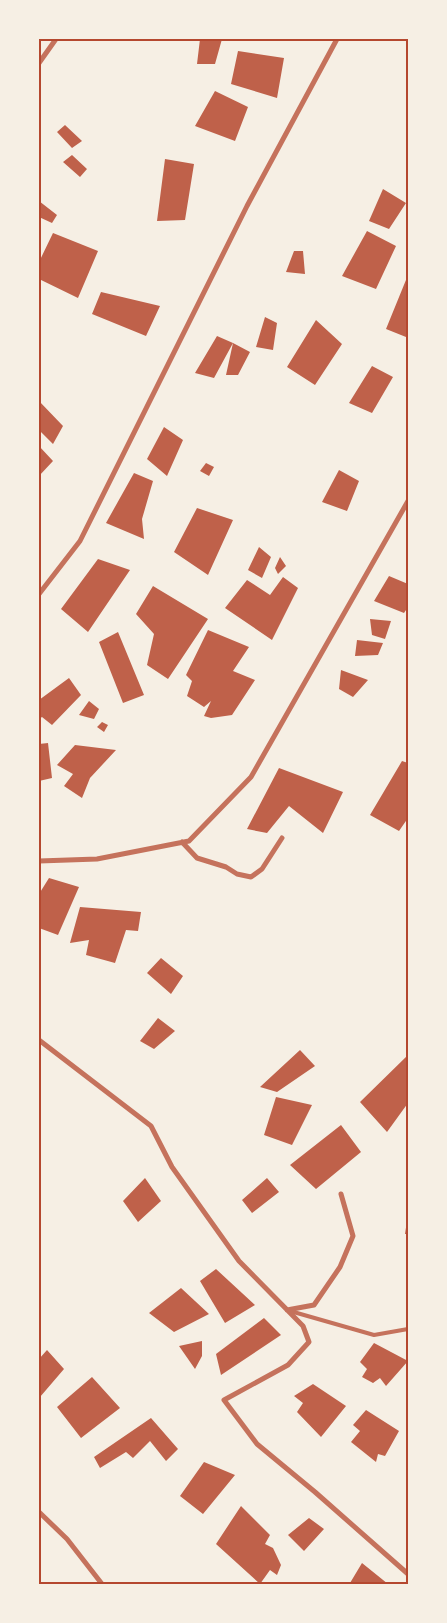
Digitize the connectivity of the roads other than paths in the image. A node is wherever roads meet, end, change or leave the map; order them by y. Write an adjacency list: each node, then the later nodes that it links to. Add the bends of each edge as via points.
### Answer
1 (56, 39): 3 (street)
2 (337, 39): 5 (street, via 247,206 80,541)
3 (39, 63)
4 (408, 500): 7 (street, via 251,777 189,841)
5 (39, 594)
6 (282, 838): 7 (street, via 262,869 251,877 197,858)
7 (182, 842): 8 (street, via 97,859)
8 (39, 861)
9 (39, 1040): 11 (street, via 150,1126 172,1167 239,1261)
10 (341, 1194): 11 (street, via 354,1236 340,1267 314,1305)
11 (288, 1310): 12 (lane, via 374,1335); 14 (street, via 303,1326 309,1342 288,1365 224,1400 257,1444)
12 (408, 1329)
13 (39, 1512): 15 (street, via 67,1539)
14 (408, 1574)
15 (102, 1584)

